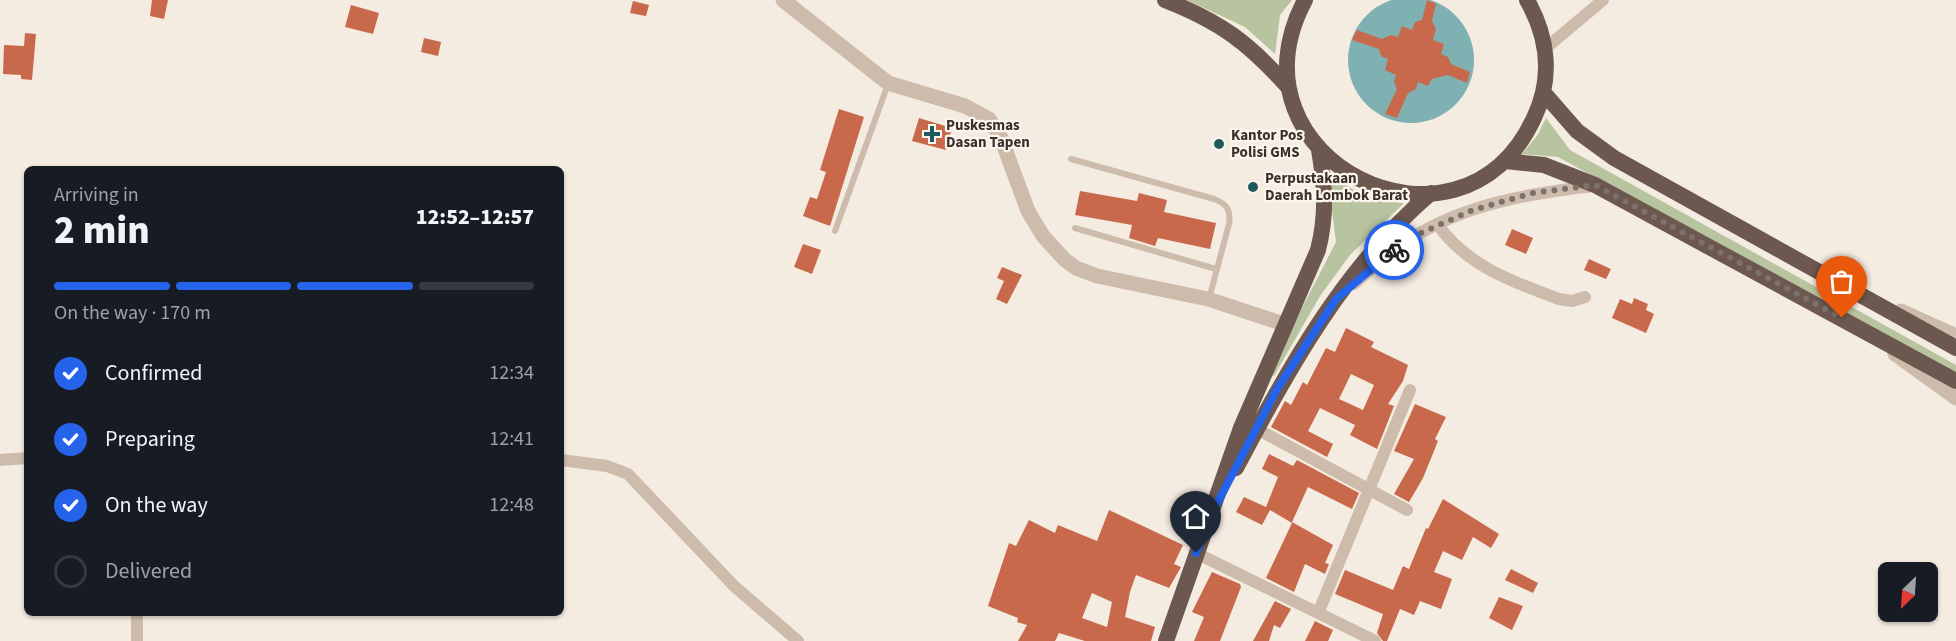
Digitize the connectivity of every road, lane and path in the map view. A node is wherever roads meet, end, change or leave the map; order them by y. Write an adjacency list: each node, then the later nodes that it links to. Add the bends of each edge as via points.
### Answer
1 (783, 0): 9 (street)
2 (1165, 0): 10 (highway, via 1230,31)
3 (1305, 0): 10 (highway, via 1295,19 1287,53)
4 (1527, 0): 7 (highway)
5 (1543, 0): 7 (highway)
6 (1603, 0): 8 (street)
7 (1539, 20): 8 (highway)
8 (1546, 48): 11 (highway)
9 (888, 84): 19 (lane); 22 (street, via 965,106 989,119 1028,211 1043,236 1076,268 1096,276)
10 (1289, 88): 12 (highway, via 1300,121)
11 (1543, 92): 14 (highway, via 1527,135); 24 (highway, via 1577,131 1614,158)
12 (1319, 150): 16 (highway, via 1355,178 1376,187 1398,193); 25 (highway, via 1325,222)
13 (1071, 159): 20 (lane, via 1226,205 1230,218)
14 (1505, 160): 15 (highway, via 1544,165); 16 (highway, via 1465,185)
15 (1595, 185): 17 (street, via 1533,193 1473,210); 26 (highway)
16 (1431, 193): 23 (highway, via 1361,262)
17 (1438, 225): 21 (street, via 1450,242 1477,264 1559,299); 23 (street, via 1396,248)
18 (1075, 228): 20 (lane)
19 (835, 231)
20 (1216, 269): 22 (lane)
21 (1585, 297)
22 (1209, 299): 25 (street)
23 (1336, 299): 31 (highway)
24 (1878, 303): 27 (street); 28 (highway)
25 (1287, 325): 29 (highway)
26 (1876, 336): 30 (highway); 33 (street)
27 (1956, 336)
28 (1956, 348)
29 (1261, 380): 31 (highway); 40 (highway)
30 (1956, 381)
31 (1277, 389): 34 (highway)
32 (1410, 390): 38 (street)
33 (1956, 398)
34 (1257, 429): 38 (street); 40 (highway)
35 (24, 458): 36 (street)
36 (0, 460)
37 (564, 460): 46 (street, via 607,466 628,474 734,586)
38 (1369, 488): 39 (street); 42 (street)
39 (1407, 510)
40 (1212, 513): 41 (highway)
41 (1196, 553): 42 (street); 47 (highway)
42 (1318, 611): 44 (street)
43 (137, 616): 45 (street)
44 (1359, 638): 48 (street)
45 (137, 641)
46 (798, 641)
47 (1166, 641)
48 (1375, 641)

